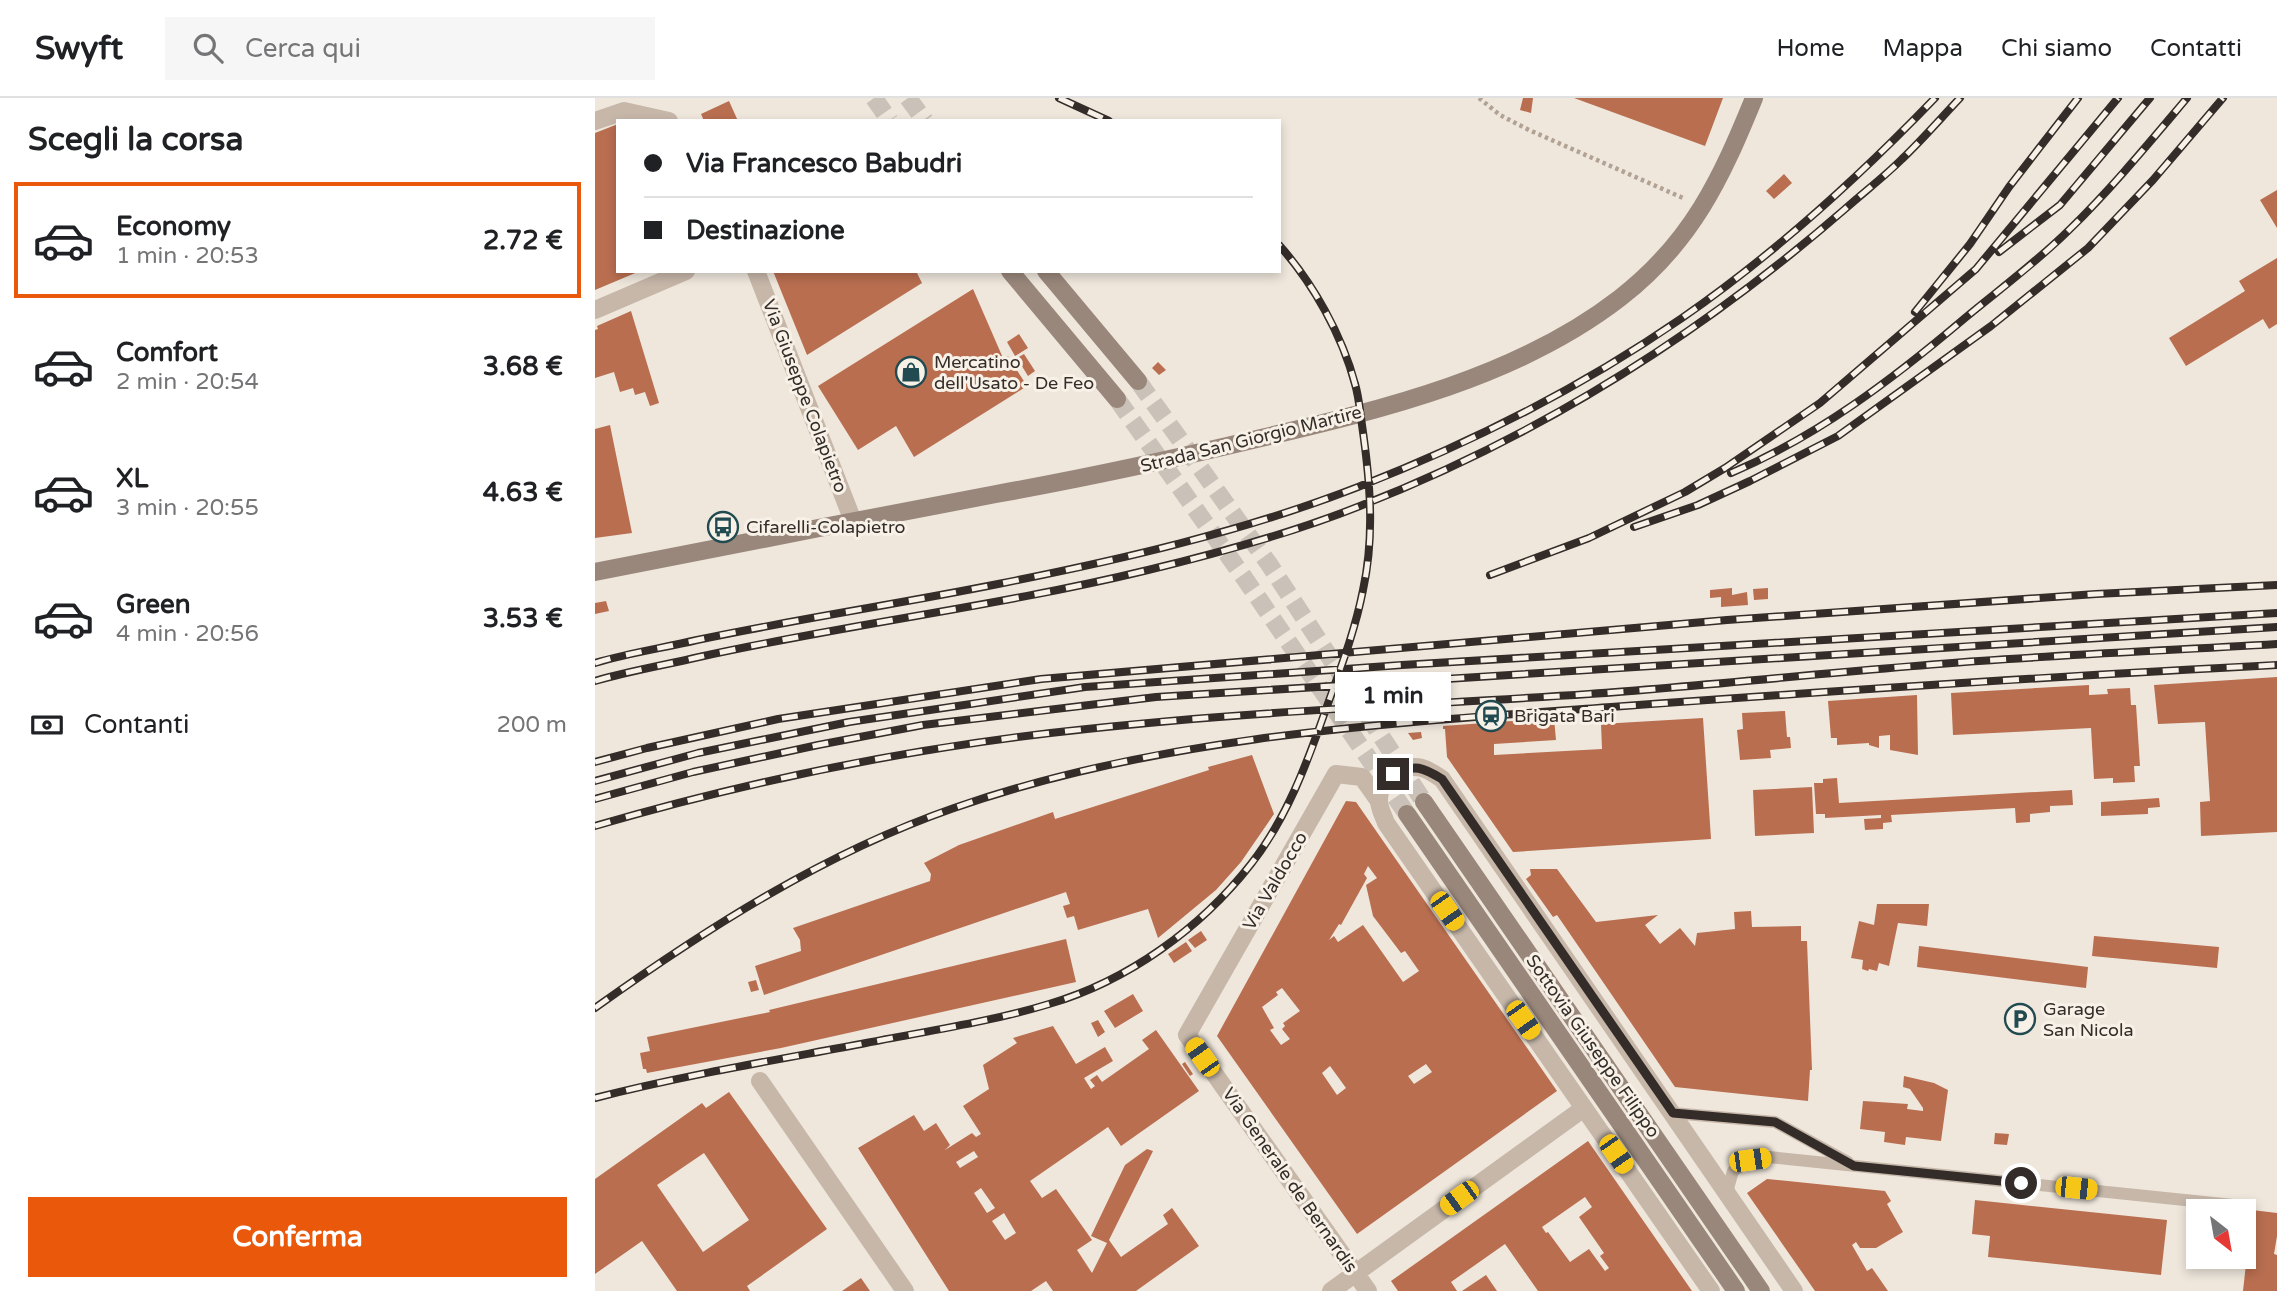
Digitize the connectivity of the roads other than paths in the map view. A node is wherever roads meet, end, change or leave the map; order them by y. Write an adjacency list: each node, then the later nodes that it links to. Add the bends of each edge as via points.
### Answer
1 (1754, 98): 11 (main road, Strada San Giorgio Martire, via 1722,174 1666,256 1622,297 1534,351 1476,377 1314,426 1093,476)
2 (660, 119): 3 (street, via 624,111)
3 (595, 121)
4 (681, 273): 8 (street)
5 (757, 273): 11 (street, Via Giuseppe Colapietro)
6 (1012, 273): 10 (main road)
7 (1049, 273): 9 (main road)
8 (595, 310)
9 (1138, 381)
10 (1117, 399)
11 (853, 521): 12 (main road, Strada San Giorgio Martire)
12 (595, 572)
13 (1379, 801): 16 (street, Via Valdocco, via 1361,777 1336,774); 18 (street, via 1387,823); 19 (street, via 1393,774 1409,767 1424,768 1442,779)
14 (1424, 802): 29 (main road, Sottovia Giuseppe Filippo)
15 (1407, 814): 28 (main road, Sottovia Giuseppe Filippo)
16 (1187, 1035): 23 (street, Via Generale de Bernardis)
17 (759, 1081): 24 (street)
18 (1584, 1108): 23 (street); 27 (street)
19 (1673, 1113): 20 (lane, via 1775,1122); 21 (street)
20 (1854, 1166): 21 (lane, via 1769,1157 1750,1160 1733,1171); 22 (lane)
21 (1727, 1192): 30 (street)
22 (2186, 1200)
23 (1355, 1273): 25 (street); 26 (street, Via Generale de Bernardis)
24 (905, 1291)
25 (1331, 1291)
26 (1368, 1291)
27 (1711, 1291)
28 (1736, 1291)
29 (1761, 1291)
30 (1794, 1291)

